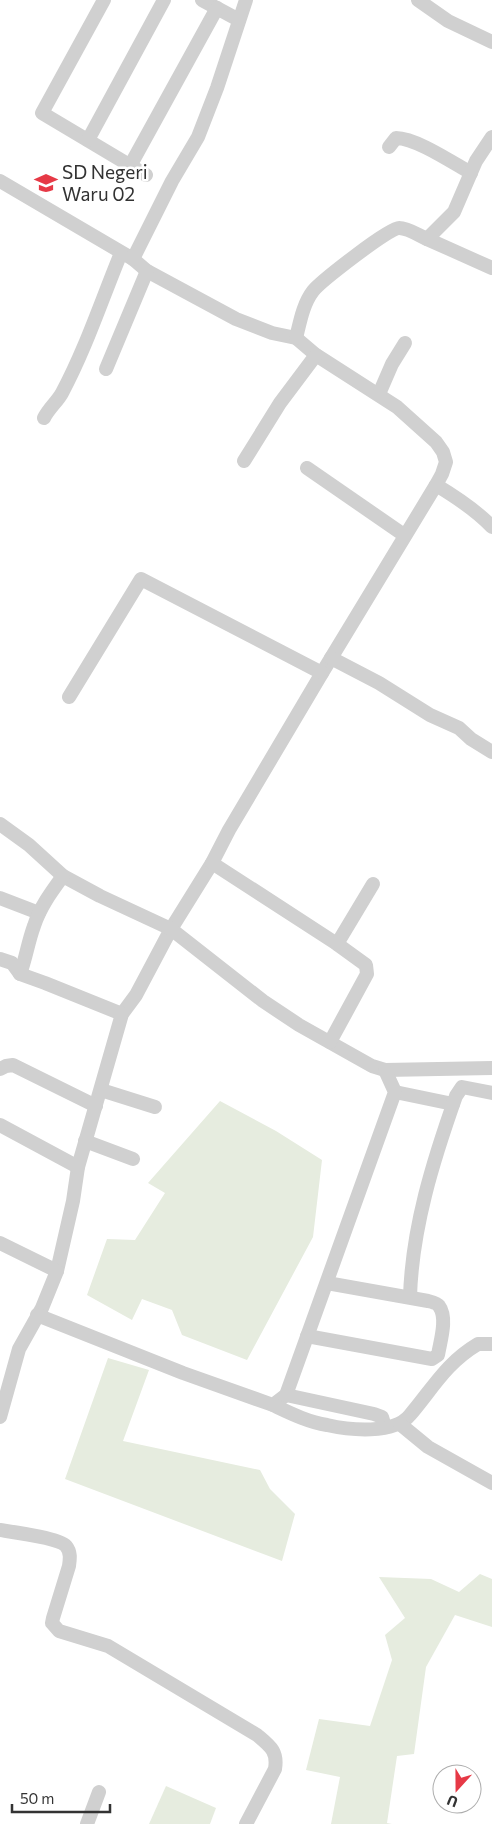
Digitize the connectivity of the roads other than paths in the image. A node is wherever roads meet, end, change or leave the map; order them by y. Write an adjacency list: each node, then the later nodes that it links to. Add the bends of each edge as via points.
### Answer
1 (104, 0): 10 (street, via 42,113)
2 (164, 0): 10 (street)
3 (202, 0): 6 (street)
4 (246, 0): 7 (street)
5 (418, 0): 8 (street, via 448,21)
6 (217, 8): 7 (street); 12 (street)
7 (239, 20): 17 (street, via 198,137)
8 (492, 42)
9 (492, 137): 13 (street)
10 (88, 140): 12 (street)
11 (389, 147): 13 (street, via 396,138 406,139)
12 (130, 166): 14 (street)
13 (471, 173): 16 (street, via 454,212)
14 (146, 176)
15 (0, 181): 17 (street)
16 (427, 239): 18 (street); 20 (street, via 398,228 375,240 314,290 303,311)
17 (127, 256): 19 (street); 25 (street, via 61,396)
18 (492, 268)
19 (147, 271): 20 (street, via 236,319); 23 (street)
20 (296, 338): 22 (street)
21 (405, 343): 24 (street)
22 (316, 355): 24 (street); 26 (street, via 280,403)
23 (106, 369)
24 (379, 394): 28 (street, via 444,452 446,462)
25 (44, 418)
26 (244, 461)
27 (307, 468): 30 (street)
28 (436, 485): 29 (street); 30 (street)
29 (492, 527)
30 (404, 535): 31 (street)
31 (331, 658): 32 (street); 34 (street, via 430,715 459,728)
32 (322, 672): 33 (street, via 141,579); 36 (street)
33 (69, 696)
34 (492, 752)
35 (0, 824): 37 (street)
36 (212, 863): 41 (street); 42 (street)
37 (63, 876): 40 (street); 41 (street)
38 (373, 884): 42 (street)
39 (0, 898): 40 (street)
40 (39, 913): 44 (street)
41 (171, 929): 45 (street, via 136,995); 46 (street, via 263,1001)
42 (337, 944): 46 (street, via 366,965 367,970)
43 (0, 959): 44 (street, via 12,963)
44 (20, 974): 45 (street)
45 (122, 1014): 50 (street)
46 (330, 1042): 49 (street)
47 (492, 1068): 49 (street)
48 (0, 1069): 54 (street, via 13,1065)
49 (385, 1070): 51 (street)
50 (101, 1090): 54 (street); 55 (street)
51 (395, 1092): 53 (street); 62 (street)
52 (492, 1093): 53 (street, via 462,1087)
53 (453, 1104): 63 (street, via 424,1196 411,1266)
54 (96, 1106): 57 (street)
55 (155, 1107)
56 (0, 1125): 59 (street)
57 (86, 1141): 58 (street); 59 (street)
58 (133, 1159)
59 (78, 1168): 61 (street, via 74,1201)
60 (0, 1243): 61 (street)
61 (57, 1270): 64 (street)
62 (327, 1283): 63 (street); 65 (street)
63 (410, 1298): 65 (street, via 440,1307 443,1320 438,1355 434,1359)
64 (37, 1315): 68 (street, via 18,1349); 69 (street)
65 (307, 1336): 67 (street)
66 (492, 1344): 71 (street, via 478,1344 448,1367)
67 (286, 1395): 69 (street); 72 (street, via 374,1414 382,1417)
68 (2, 1401): 70 (street)
69 (273, 1405): 72 (street, via 326,1426)
70 (0, 1417)
71 (400, 1424): 72 (street); 73 (street, via 428,1447)
72 (384, 1428)
73 (492, 1483)
74 (0, 1530): 77 (street, via 42,1538 68,1548 69,1566 53,1618 54,1627 108,1646 257,1735 272,1749 277,1760 276,1769)
75 (99, 1792): 76 (street)
76 (87, 1824)
77 (246, 1824)

